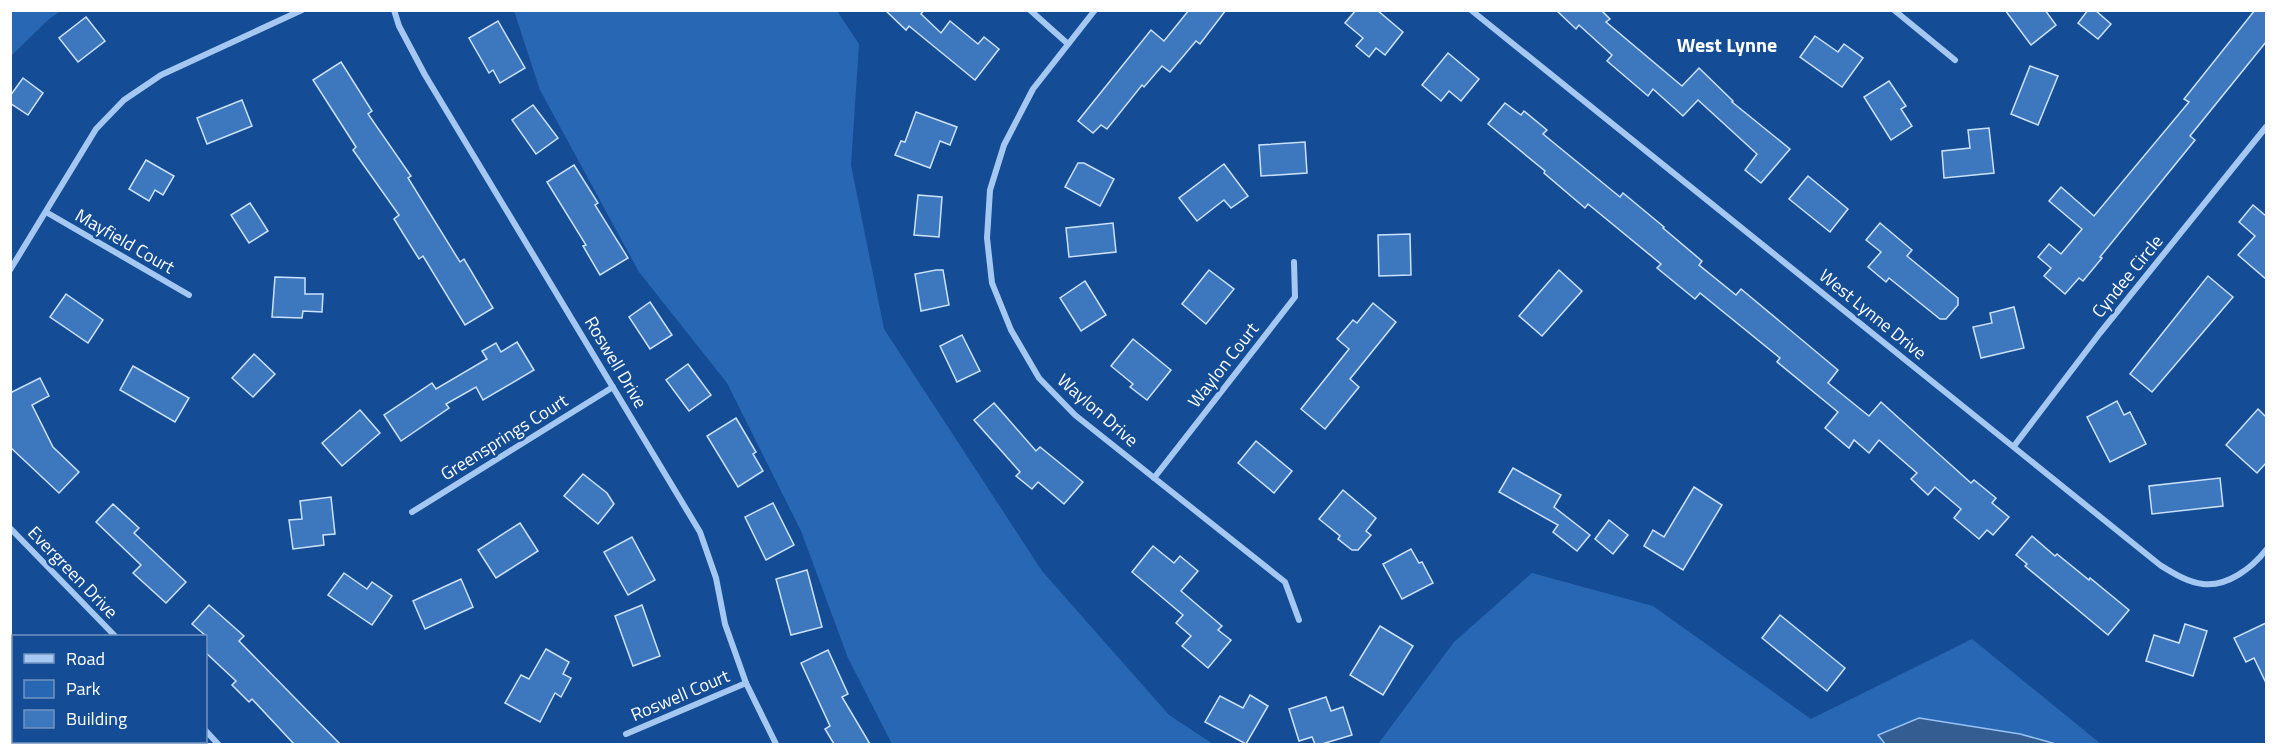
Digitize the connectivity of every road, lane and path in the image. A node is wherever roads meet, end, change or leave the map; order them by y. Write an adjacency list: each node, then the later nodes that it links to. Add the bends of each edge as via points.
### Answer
1 (302, 10): 10 (street, via 161,75 124,100 96,129)
2 (394, 10): 14 (street, Roswell Drive, via 425,75)
3 (1030, 10): 7 (street)
4 (1095, 10): 7 (street, Waylon Drive)
5 (1471, 10): 15 (street, West Lynne Drive)
6 (1894, 10): 8 (street)
7 (1068, 44): 16 (street, Waylon Drive, via 1033,89 1004,145 990,190 987,238 992,283 1011,330 1039,378 1075,415)
8 (1955, 60)
9 (2266, 127): 15 (street, Cyndee Circle)
10 (46, 212): 12 (street); 13 (street, Mayfield Court)
11 (1294, 262): 16 (street, Waylon Court, via 1295,297)
12 (10, 270)
13 (189, 296)
14 (613, 387): 17 (street, Greensprings Court); 22 (street, Roswell Drive, via 700,532)
15 (2014, 446): 19 (street, West Lynne Drive, via 2160,565 2182,578 2205,585 2225,580 2248,570)
16 (1154, 478): 20 (street, Waylon Drive, via 1285,582)
17 (412, 512)
18 (10, 528): 21 (street, Evergreen Drive)
19 (2266, 550)
20 (1299, 620)
21 (113, 635)
22 (746, 683): 24 (street, Roswell Court); 26 (street, Roswell Drive)
23 (207, 732): 25 (street)
24 (626, 734)
25 (218, 744)
26 (776, 744)

